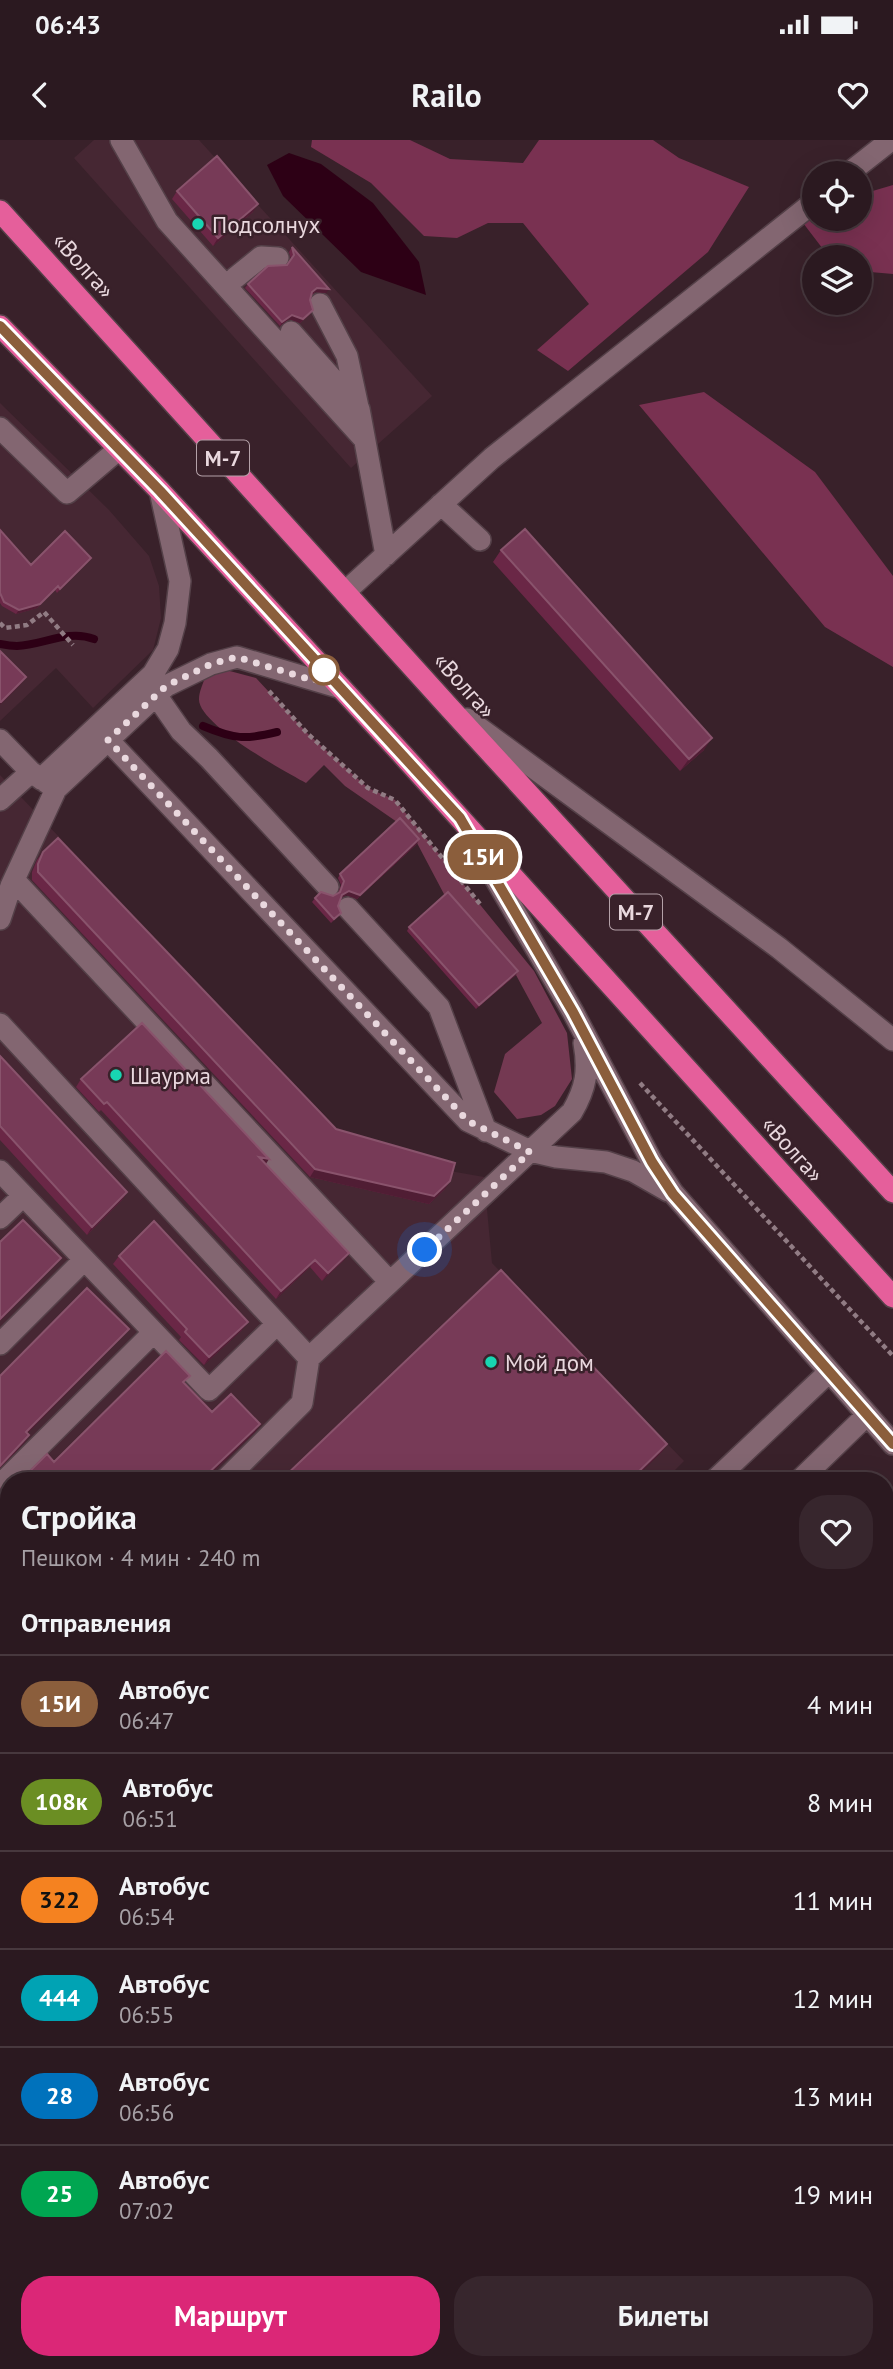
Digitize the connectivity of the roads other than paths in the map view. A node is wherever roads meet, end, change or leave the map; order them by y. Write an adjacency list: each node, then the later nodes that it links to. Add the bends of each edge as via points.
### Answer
1 (121, 140): 7 (street, via 167,221)
2 (891, 140): 3 (street)
3 (864, 161)
4 (0, 211): 21 (highway, «Волга» / М-7)
5 (802, 212): 18 (street, via 492,458)
6 (278, 258): 7 (street, via 261,257)
7 (233, 278): 15 (street)
8 (320, 304): 13 (street, via 346,356)
9 (0, 326): 12 (highway, «Волга»)
10 (291, 332): 13 (street)
11 (0, 335): 12 (highway)
12 (31, 358): 16 (highway, «Волга»)
13 (359, 409): 15 (street)
14 (0, 428): 16 (street, via 67,494)
15 (363, 439): 20 (street)
16 (119, 449): 17 (highway, «Волга»)
17 (160, 491): 22 (highway, «Волга»); 27 (street, via 180,581 168,649 153,674)
18 (441, 505): 19 (street); 20 (street)
19 (480, 540)
20 (386, 555): 21 (street)
21 (345, 592): 24 (highway, «Волга» / М-7)
22 (341, 688): 23 (street, via 237,657 185,675); 29 (highway, «Волга»)
23 (156, 695): 26 (street); 31 (street, via 181,731)
24 (447, 705): 36 (street, via 779,948); 40 (highway, «Волга» / М-7)
25 (0, 740): 27 (street)
26 (108, 740): 27 (street); 37 (street, via 468,1121)
27 (43, 780): 28 (street); 30 (street)
28 (0, 800)
29 (460, 818): 35 (street); 46 (highway, «Волга»)
30 (14, 880): 33 (street); 45 (street)
31 (328, 887)
32 (348, 908): 37 (street, via 439,1007)
33 (0, 919)
34 (0, 1024): 47 (street)
35 (581, 1027): 38 (street, via 587,1061 584,1092 572,1112); 41 (street)
36 (893, 1040)
37 (486, 1131): 38 (street)
38 (530, 1152): 41 (street, via 606,1162); 45 (street)
39 (0, 1171): 42 (street)
40 (893, 1192)
41 (673, 1194): 51 (street)
42 (23, 1196): 43 (street); 44 (street)
43 (0, 1218)
44 (84, 1259): 48 (street); 49 (street)
45 (390, 1282): 50 (street)
46 (893, 1297)
47 (278, 1324): 48 (street, via 209,1390); 50 (street)
48 (153, 1333): 54 (street)
49 (0, 1345)
50 (309, 1358): 55 (street, via 302,1403)
51 (829, 1372): 52 (street); 56 (street)
52 (867, 1415): 53 (street); 57 (street)
53 (893, 1444)
54 (13, 1472)
55 (233, 1472)
56 (723, 1472)
57 (808, 1472)

